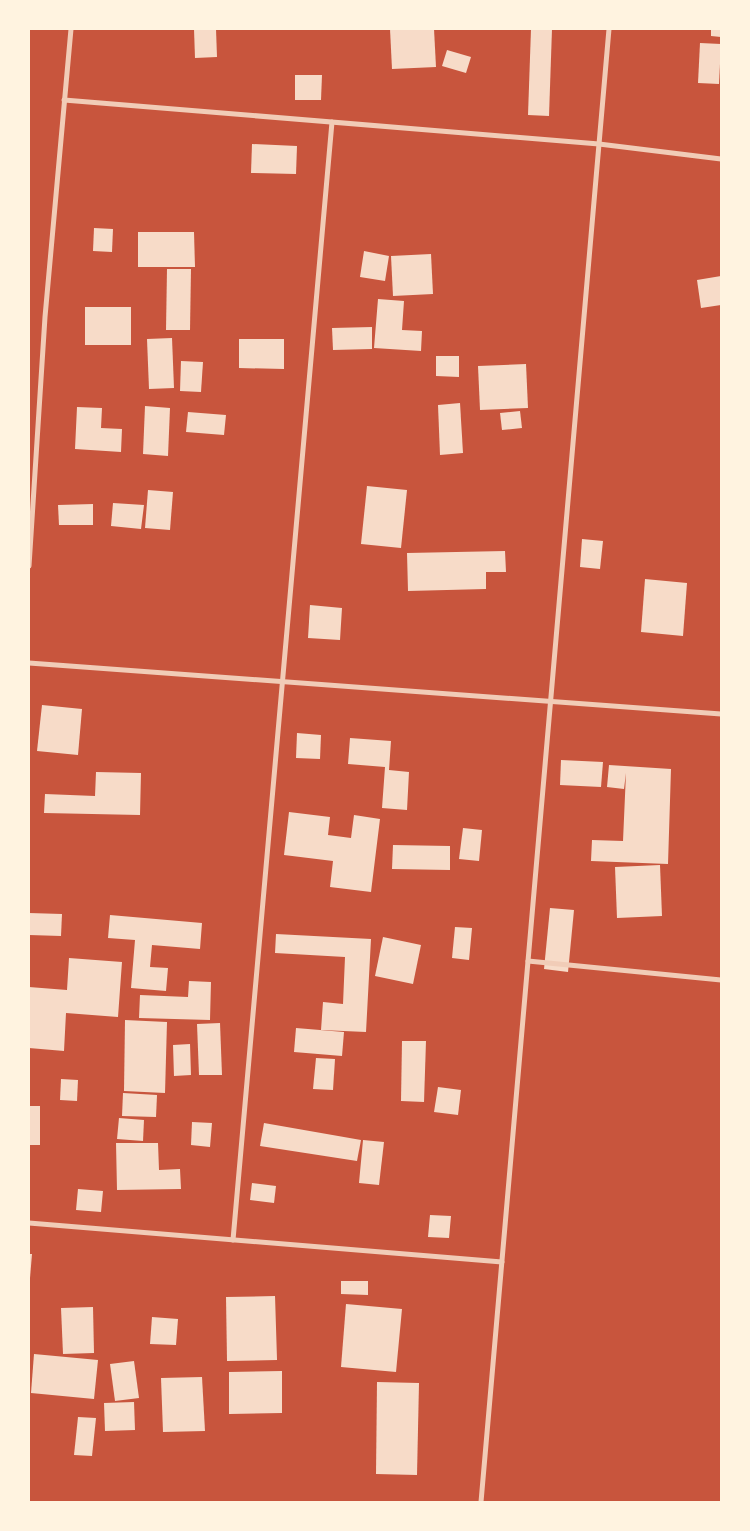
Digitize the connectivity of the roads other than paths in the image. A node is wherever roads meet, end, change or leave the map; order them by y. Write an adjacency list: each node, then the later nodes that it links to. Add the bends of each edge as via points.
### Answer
1 (70, 29): 3 (street)
2 (609, 29): 5 (street)
3 (64, 100): 4 (street); 7 (street, via 45,317)
4 (332, 122): 5 (street); 9 (street)
5 (599, 144): 6 (street); 10 (street)
6 (721, 159)
7 (29, 566)
8 (29, 663): 9 (street)
9 (282, 681): 10 (street); 15 (street)
10 (551, 700): 11 (street); 12 (street)
11 (721, 714)
12 (528, 961): 13 (street); 16 (street)
13 (721, 980)
14 (29, 1223): 15 (street)
15 (233, 1240): 16 (street)
16 (502, 1262): 17 (street)
17 (482, 1502)

